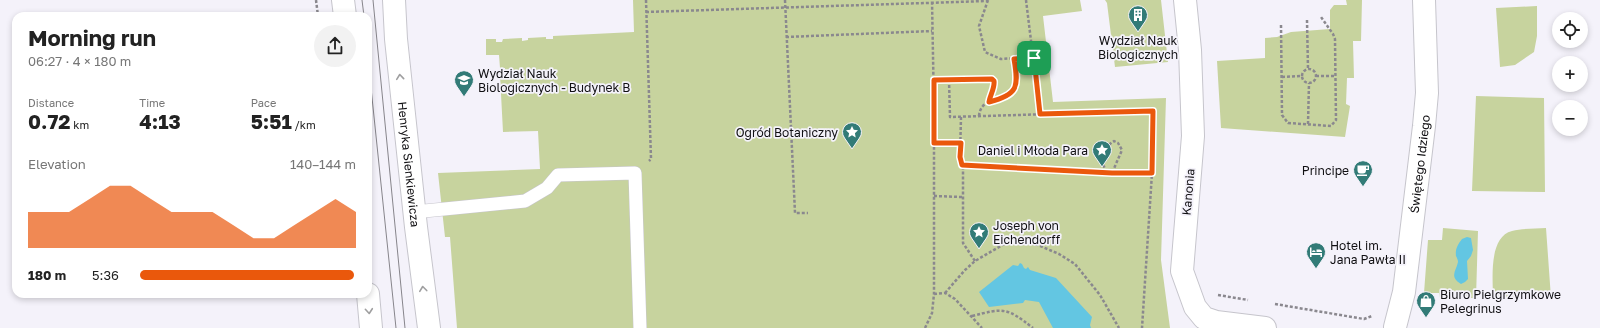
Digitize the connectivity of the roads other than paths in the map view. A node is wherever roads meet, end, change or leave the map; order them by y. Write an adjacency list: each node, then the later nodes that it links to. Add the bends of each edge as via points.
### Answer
1 (343, 0): 5 (street)
2 (394, 0): 6 (street, Henryka Sienkiewicza, one-way to 2)
3 (1185, 0): 12 (street, Kanonia, via 1190,50 1193,136 1182,271 1195,307 1204,318 1216,322)
4 (1424, 0): 8 (street, Świętego Idziego, via 1427,85 1425,119 1404,292)
5 (344, 12)
6 (414, 212): 10 (street, Henryka Sienkiewicza, one-way to 6); 11 (lane, via 525,201 547,188 558,174 635,173)
7 (368, 298): 9 (street, one-way to 9)
8 (1390, 325)
9 (371, 328)
10 (429, 328)
11 (640, 328)
12 (1265, 328)

